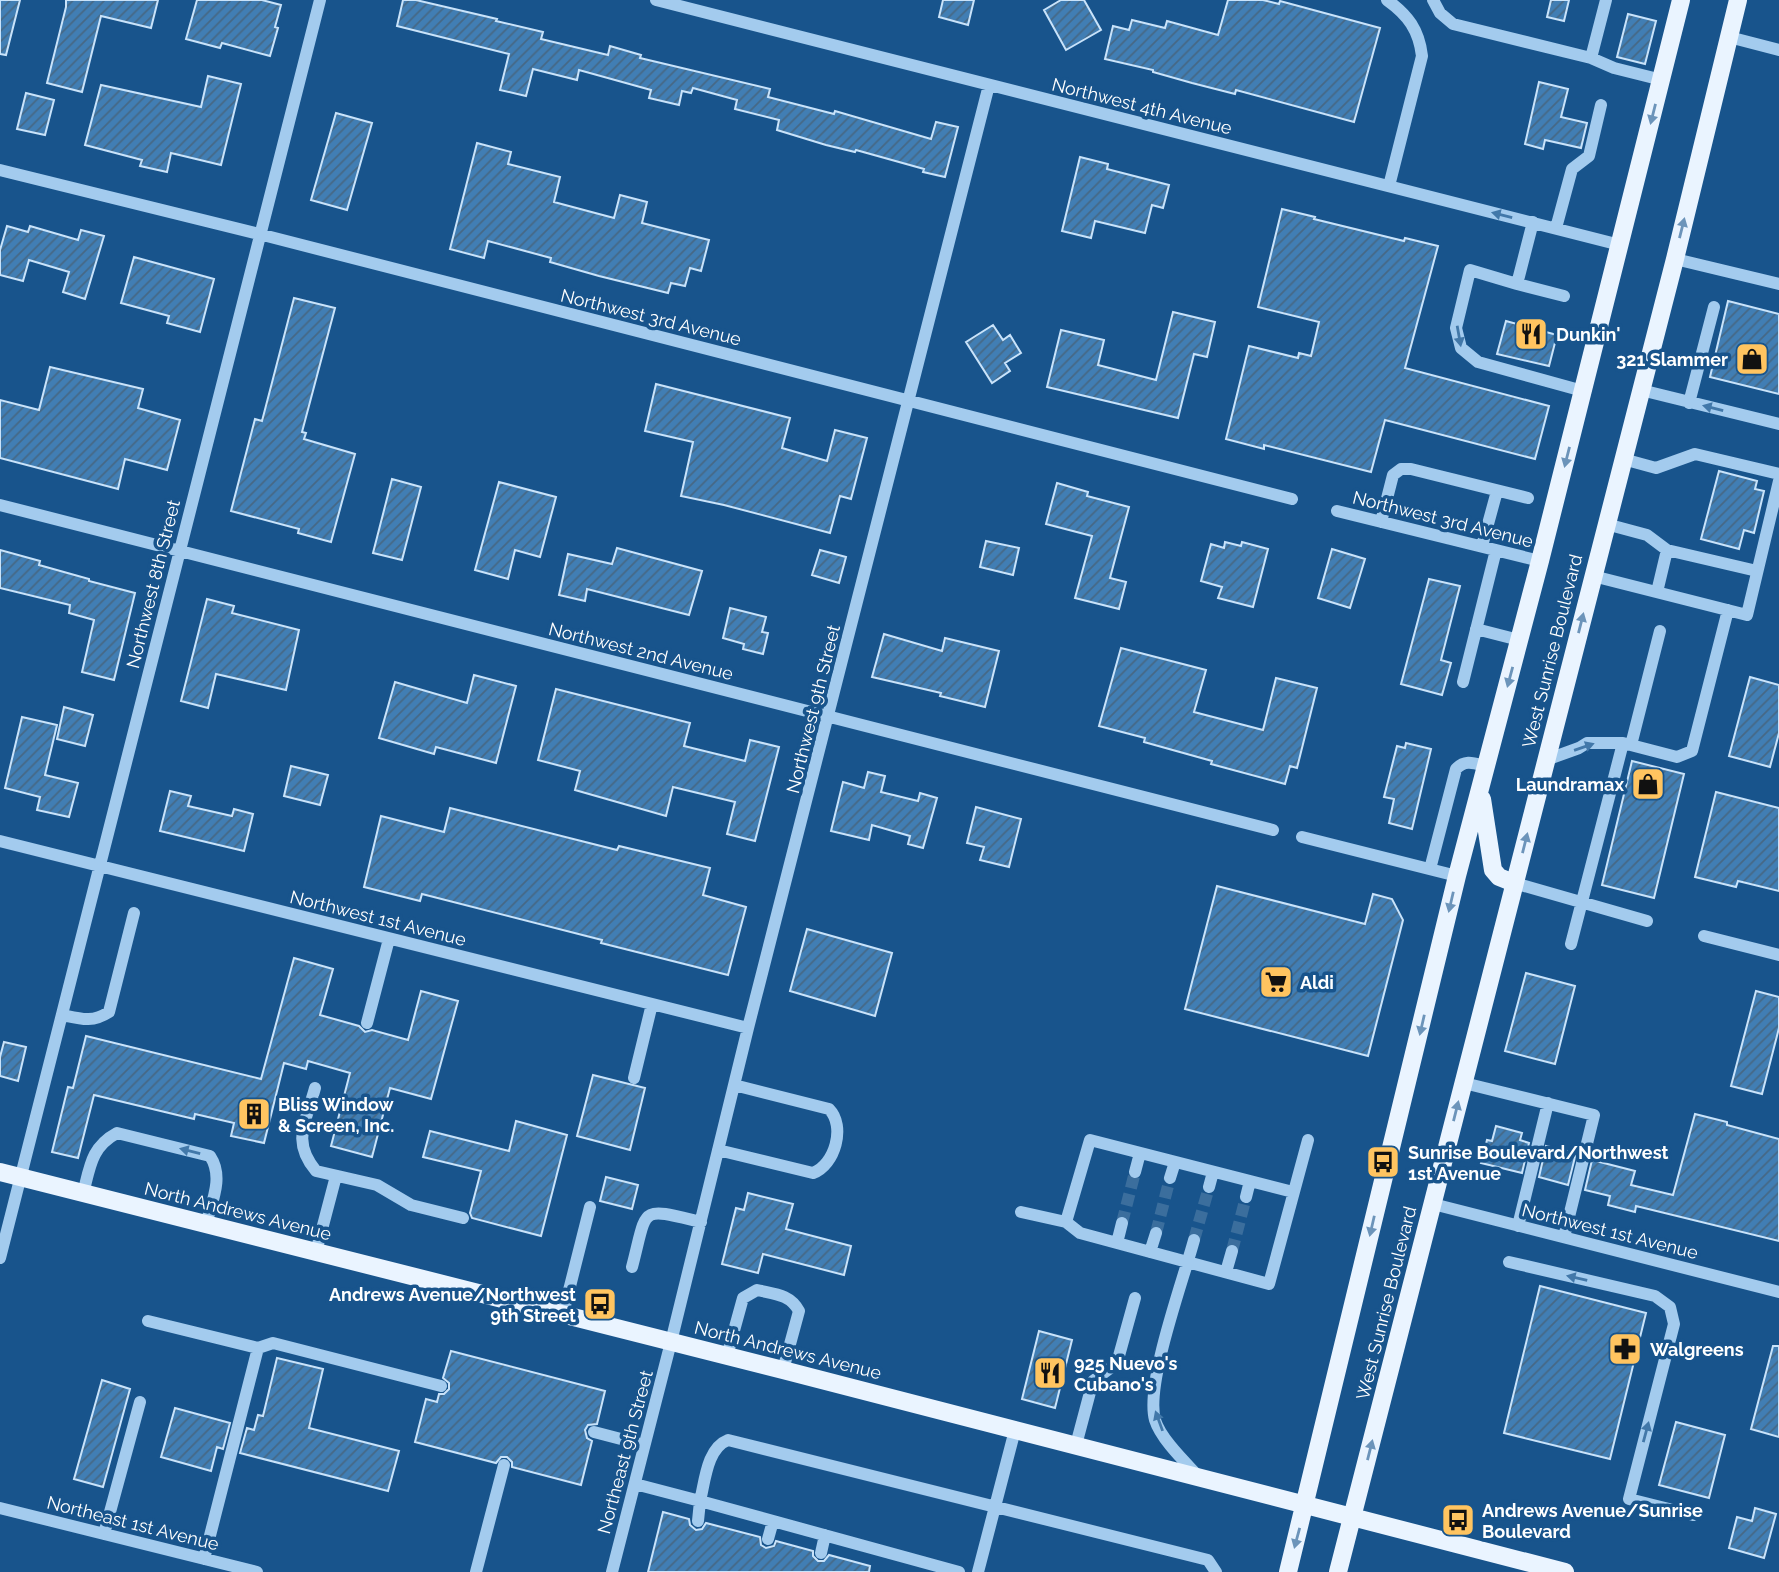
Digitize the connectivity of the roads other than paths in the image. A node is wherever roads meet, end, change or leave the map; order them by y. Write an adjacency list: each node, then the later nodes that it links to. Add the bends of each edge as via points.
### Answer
1 (320, 0): 18 (street, Northwest 8th Street)
2 (656, 0): 12 (street, Northwest 4th Avenue)
3 (1387, 0): 15 (street, via 1407,15 1422,56)
4 (1433, 0): 10 (street, via 1452,24)
5 (1606, 0): 10 (street)
6 (1681, 0): 11 (main road, West Sunrise Boulevard)
7 (1738, 0): 8 (main road, West Sunrise Boulevard)
8 (1729, 37): 9 (street); 20 (main road, West Sunrise Boulevard, one-way to 8)
9 (1779, 50)
10 (1591, 58): 11 (street)
11 (1661, 80): 19 (main road, West Sunrise Boulevard, one-way to 19)
12 (989, 85): 15 (street, Northwest 4th Avenue); 27 (street, Northwest 9th Street)
13 (1601, 105): 17 (street, via 1589,156 1572,169)
14 (0, 170): 18 (street, Northwest 3rd Avenue)
15 (1389, 186): 16 (street, Northwest 4th Avenue, one-way to 15)
16 (1533, 222): 17 (street, Northwest 4th Avenue); 21 (street)
17 (1556, 228): 19 (street, Northwest 4th Avenue)
18 (259, 234): 27 (street, Northwest 3rd Avenue); 43 (street, Northwest 8th Street)
19 (1620, 245): 26 (main road, West Sunrise Boulevard)
20 (1675, 259): 22 (street); 25 (main road, West Sunrise Boulevard)
21 (1517, 284): 23 (street); 26 (street, one-way to 26, via 1470,270 1456,328 1461,348 1478,362)
22 (1779, 284)
23 (1564, 296)
24 (1714, 307): 28 (street)
25 (1641, 390): 28 (street); 30 (main road, West Sunrise Boulevard)
26 (1583, 391): 44 (main road, West Sunrise Boulevard, one-way to 44)
27 (910, 401): 35 (street, Northwest 3rd Avenue); 53 (street, Northwest 9th Street)
28 (1689, 402): 29 (street, one-way to 28)
29 (1779, 424)
30 (1623, 459): 31 (street, via 1656,468 1695,454); 39 (main road, West Sunrise Boulevard)
31 (1779, 474)
32 (1779, 481): 45 (street)
33 (1497, 491): 34 (street); 38 (street, via 1401,469 1393,475); 40 (street)
34 (1528, 498)
35 (1292, 499)
36 (0, 505): 43 (street, Northwest 2nd Avenue)
37 (1337, 511): 38 (street, Northwest 3rd Avenue)
38 (1381, 522): 40 (street, Northwest 3rd Avenue)
39 (1606, 524): 42 (street, via 1647,535); 46 (main road, West Sunrise Boulevard)
40 (1482, 546): 41 (street, Northwest 3rd Avenue)
41 (1496, 550): 44 (street, Northwest 3rd Avenue); 49 (street)
42 (1667, 550): 45 (street); 47 (street)
43 (179, 551): 53 (street, Northwest 2nd Avenue); 61 (street, Northwest 8th Street)
44 (1540, 561): 51 (main road, West Sunrise Boulevard)
45 (1758, 571): 48 (street, via 1747,615)
46 (1593, 576): 47 (street); 55 (main road, West Sunrise Boulevard, one-way to 46)
47 (1657, 592): 48 (street)
48 (1728, 611): 54 (street, via 1692,751 1677,757)
49 (1476, 629): 51 (street); 52 (street)
50 (1660, 631): 54 (street)
51 (1519, 640): 56 (main road, West Sunrise Boulevard, one-way to 56)
52 (1463, 682)
53 (829, 717): 58 (street, Northwest 2nd Avenue); 75 (street, Northwest 9th Street)
54 (1627, 744): 55 (street, one-way to 54, via 1587,743); 65 (street)
55 (1546, 760): 64 (main road, West Sunrise Boulevard, one-way to 55)
56 (1486, 766): 57 (main road, West Sunrise Boulevard); 62 (street, via 1469,762 1456,769)
57 (1480, 788): 63 (main road, West Sunrise Boulevard); 64 (main road, via 1493,870)
58 (1273, 830)
59 (1302, 837): 62 (street)
60 (0, 841): 61 (street, Northwest 1st Avenue)
61 (99, 866): 69 (street, Northwest 1st Avenue); 73 (street, Northwest 8th Street)
62 (1430, 869): 63 (street)
63 (1457, 876): 135 (main road, West Sunrise Boulevard, one-way to 135)
64 (1514, 883): 65 (street); 77 (main road, West Sunrise Boulevard)
65 (1581, 901): 67 (street); 70 (street)
66 (134, 913): 73 (street, via 109,1012 87,1021)
67 (1647, 921)
68 (1703, 936): 71 (street)
69 (388, 939): 72 (street, Northwest 1st Avenue); 74 (street)
70 (1571, 944)
71 (1779, 955)
72 (652, 1004): 75 (street, Northwest 1st Avenue); 76 (street)
73 (62, 1014): 89 (street, Northwest 8th Street)
74 (367, 1023)
75 (748, 1028): 78 (street, Northwest 9th Street)
76 (634, 1078)
77 (1464, 1083): 80 (street); 96 (main road, West Sunrise Boulevard, one-way to 77)
78 (734, 1085): 82 (street, Northwest 9th Street); 82 (street, via 830,1109 839,1125 830,1161 813,1173)
79 (316, 1088): 88 (street, via 301,1140 303,1152 316,1171)
80 (1548, 1104): 104 (street); 106 (street, via 1594,1115)
81 (1308, 1139): 93 (street)
82 (718, 1150): 100 (street, Northwest 9th Street)
83 (1140, 1153): 84 (street); 86 (street); 101 (street, via 1090,1140)
84 (1175, 1162): 87 (street); 90 (street)
85 (0, 1172): 89 (main road, North Andrews Avenue)
86 (1135, 1172)
87 (1213, 1172): 91 (street); 92 (street)
88 (336, 1176): 99 (street, via 377,1185 411,1205); 110 (street)
89 (20, 1178): 94 (main road, North Andrews Avenue); 112 (street, Northwest 8th Street)
90 (1170, 1178)
91 (1250, 1181): 93 (street); 95 (street)
92 (1209, 1187)
93 (1293, 1192): 116 (street, via 1269,1284)
94 (83, 1194): 103 (main road, North Andrews Avenue); 103 (street, one-way to 94, via 218,1175 210,1156 117,1133 95,1151)
95 (1246, 1197)
96 (1433, 1205): 104 (street, Northwest 1st Avenue); 139 (main road, West Sunrise Boulevard, one-way to 96)
97 (590, 1207): 119 (street)
98 (1021, 1212): 101 (street)
99 (463, 1218)
100 (701, 1222): 115 (street, via 651,1213 644,1218); 121 (street, Northwest 9th Street)
101 (1066, 1222): 108 (street, via 1080,1233)
102 (1122, 1223): 108 (street)
103 (206, 1224): 110 (main road, North Andrews Avenue)
104 (1518, 1226): 106 (street, Northwest 1st Avenue)
105 (1156, 1233): 111 (street)
106 (1564, 1237): 117 (street, Northwest 1st Avenue)
107 (1194, 1240): 113 (street)
108 (1117, 1243): 111 (street)
109 (1232, 1251): 116 (street)
110 (316, 1252): 119 (main road, North Andrews Avenue)
111 (1150, 1252): 113 (street)
112 (0, 1258)
113 (1188, 1262): 116 (street); 132 (street, one-way to 113, via 1155,1420 1153,1384)
114 (1509, 1262): 138 (street, one-way to 114, via 1629,1499 1674,1324 1670,1307 1655,1296)
115 (632, 1267)
116 (1226, 1272)
117 (1779, 1292)
118 (1135, 1298): 130 (street, via 1117,1363 1093,1381)
119 (563, 1314): 121 (main road, North Andrews Avenue)
120 (148, 1321): 122 (street)
121 (671, 1342): 123 (main road, North Andrews Avenue); 129 (street, Northeast 9th Street)
122 (258, 1349): 125 (street, via 272,1343); 146 (street)
123 (727, 1356): 124 (main road, North Andrews Avenue); 124 (street, via 743,1298 757,1290 786,1297 799,1311)
124 (783, 1370): 127 (main road, North Andrews Avenue)
125 (441, 1386)
126 (140, 1402): 142 (street)
127 (1015, 1430): 130 (main road, North Andrews Avenue); 136 (street)
128 (594, 1433): 129 (street)
129 (645, 1445): 133 (street, Northeast 9th Street)
130 (1076, 1445): 132 (main road, North Andrews Avenue)
131 (504, 1465): 148 (street)
132 (1198, 1476): 135 (main road, North Andrews Avenue)
133 (635, 1484): 134 (street); 149 (street, Northeast 9th Street)
134 (700, 1501): 136 (street, via 713,1451 728,1440); 140 (street); 141 (street)
135 (1306, 1504): 139 (main road, North Andrews Avenue); 153 (main road, West Sunrise Boulevard, one-way to 153)
136 (995, 1507): 151 (street); 152 (street, via 1209,1560)
137 (0, 1508): 142 (street, Northeast 1st Avenue)
138 (1693, 1515)
139 (1353, 1516): 154 (main road, West Sunrise Boulevard); 155 (main road, North Andrews Avenue)
140 (698, 1521)
141 (773, 1521): 143 (street); 144 (street)
142 (104, 1534): 146 (street, Northeast 1st Avenue)
143 (825, 1535): 145 (street); 150 (street)
144 (768, 1539)
145 (821, 1553)
146 (204, 1559): 147 (street, Northeast 1st Avenue)
147 (257, 1572)
148 (476, 1572)
149 (612, 1572)
150 (959, 1572)
151 (978, 1572)
152 (1216, 1572)
153 (1288, 1572)
154 (1338, 1572)
155 (1565, 1572)

